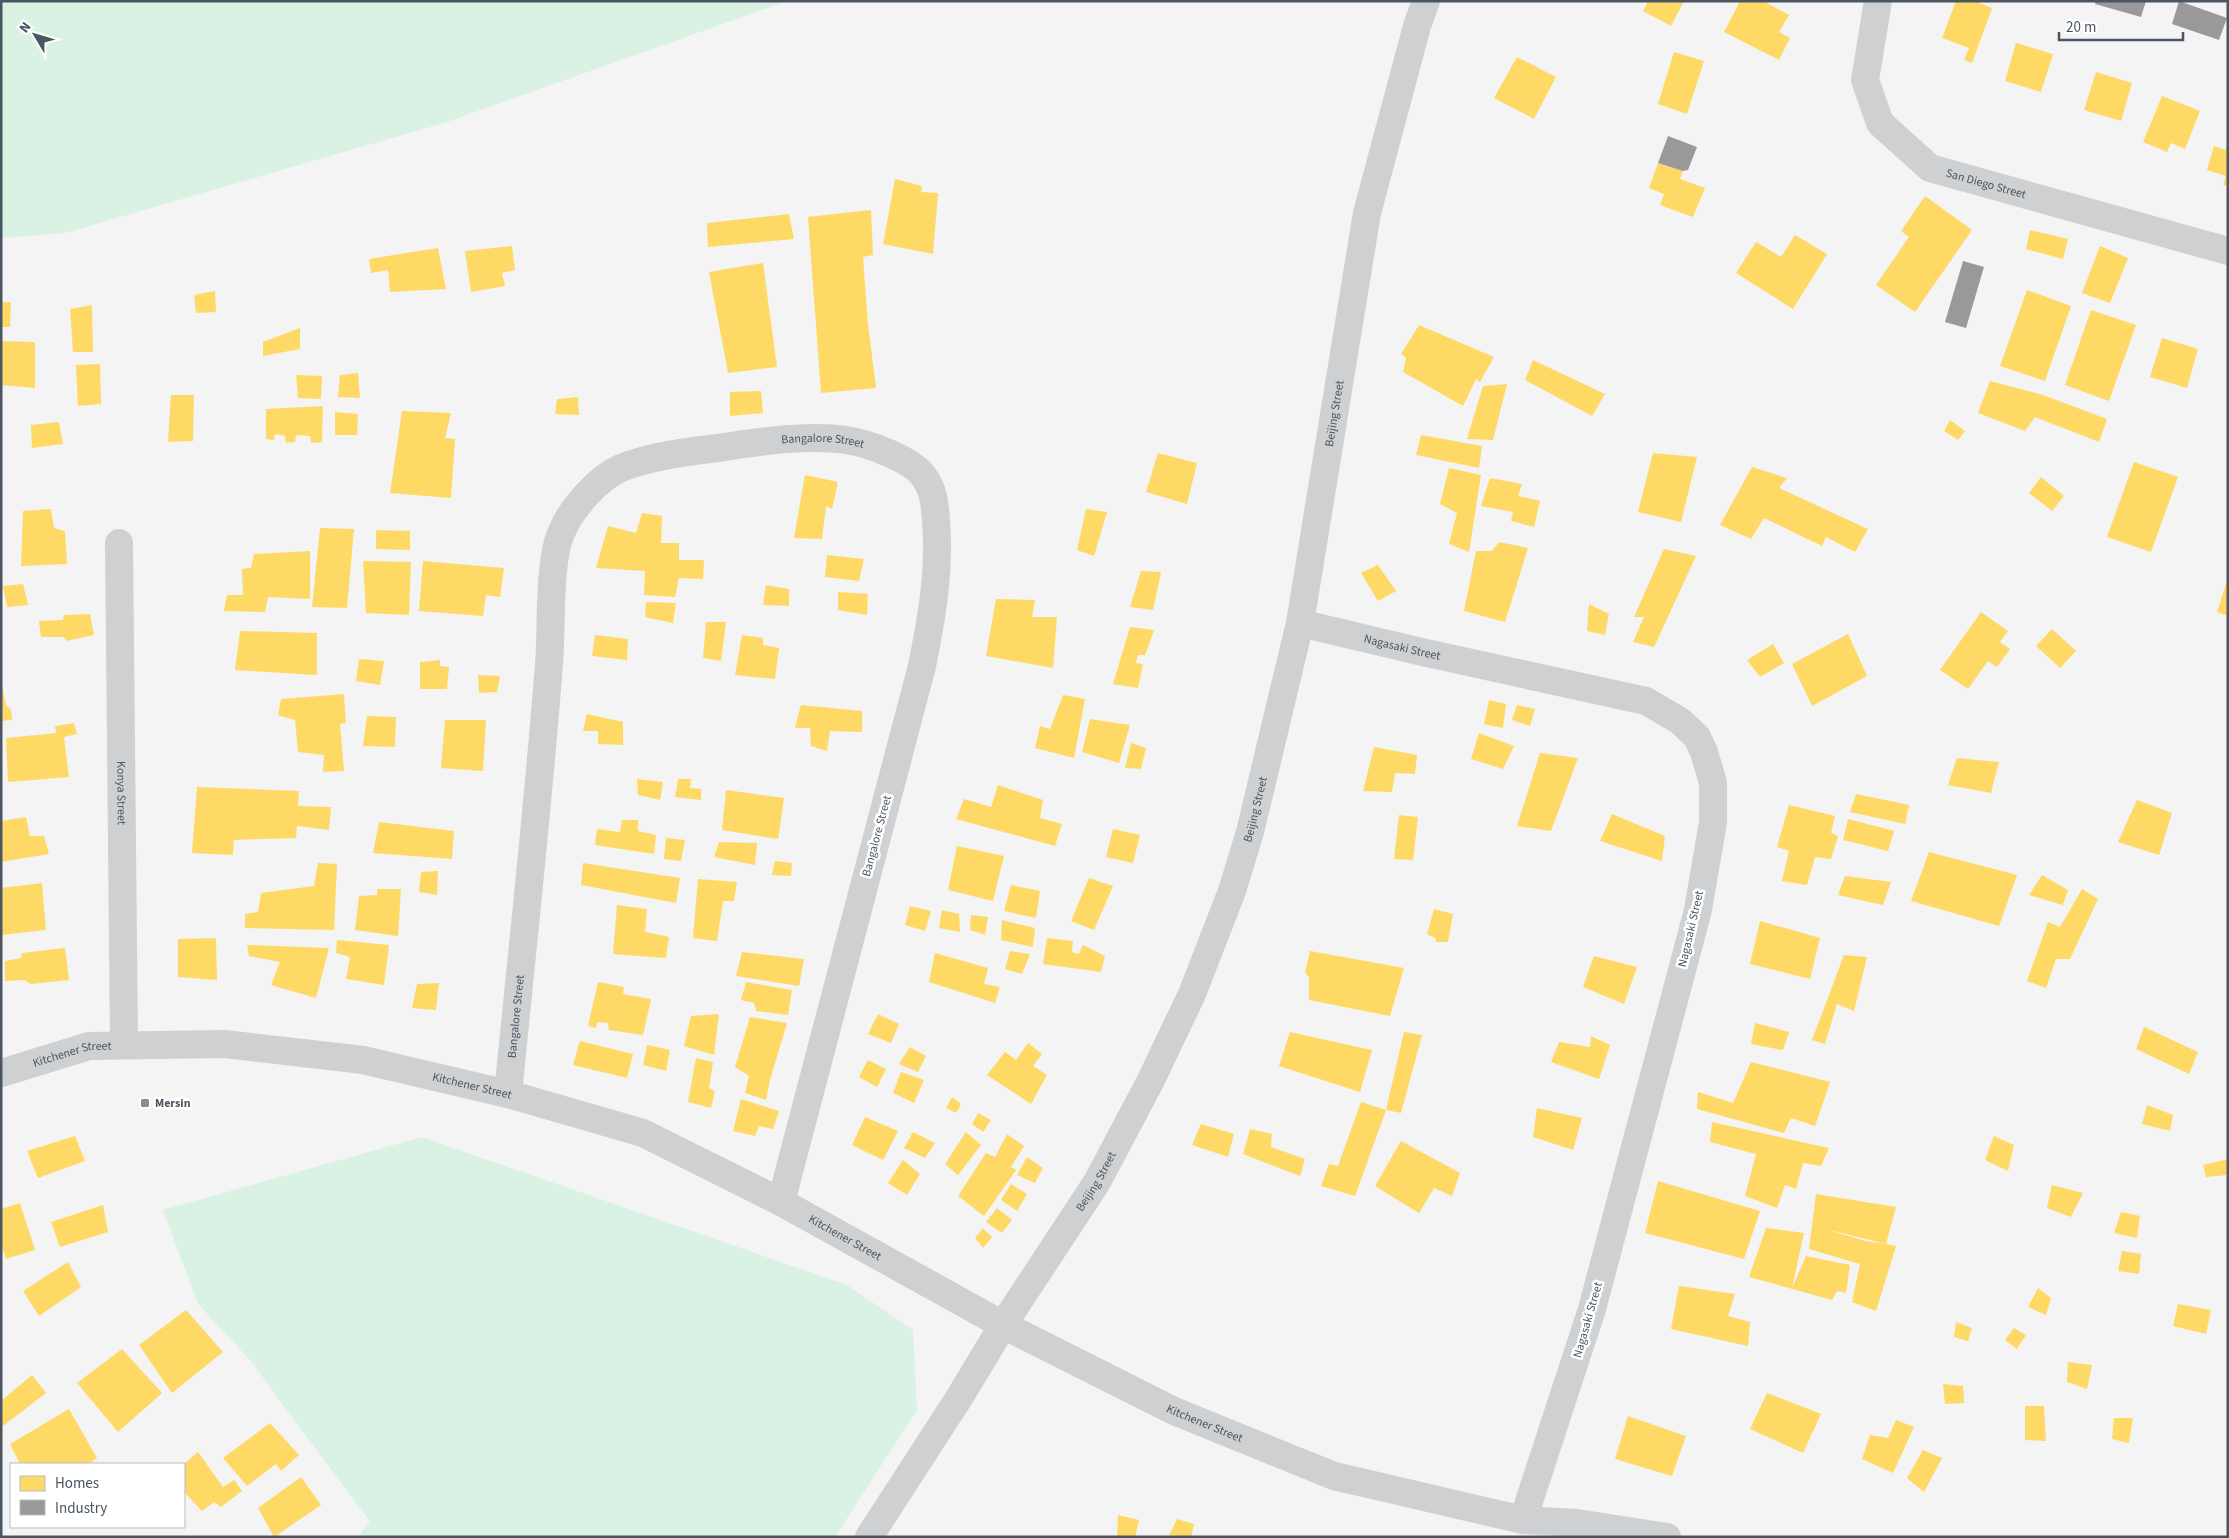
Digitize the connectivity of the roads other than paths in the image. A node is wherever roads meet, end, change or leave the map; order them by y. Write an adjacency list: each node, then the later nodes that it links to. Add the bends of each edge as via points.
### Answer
1 (1426, 1): 5 (street, Beijing Street, via 1367,213)
2 (1878, 1): 3 (street, San Diego Street, via 1864,80 1880,123 1930,168)
3 (2228, 251)
4 (119, 543): 6 (street, Konya Street)
5 (1300, 623): 10 (street, Beijing Street, via 1250,832 1232,891 1192,994 1097,1182); 11 (street, Nagasaki Street, via 1646,701 1680,720 1697,737 1713,783 1712,822 1698,910 1592,1309)
6 (124, 1044): 7 (street, Kitchener Street, via 89,1046); 8 (street, Kitchener Street, via 225,1044 363,1060)
7 (1, 1073)
8 (508, 1094): 9 (street, Kitchener Street, via 643,1132); 9 (street, Bangalore Street, via 550,663 556,549 562,530 586,494 619,469 673,454 800,439 846,440 888,453 917,470 931,489 938,548 936,596 922,666)
9 (781, 1202): 10 (street, Kitchener Street)
10 (1003, 1325): 11 (street, Kitchener Street, via 1174,1411 1334,1476); 12 (street, Beijing Street)
11 (1523, 1520): 13 (street, Kitchener Street, via 1577,1523)
12 (869, 1537)
13 (1667, 1537)

